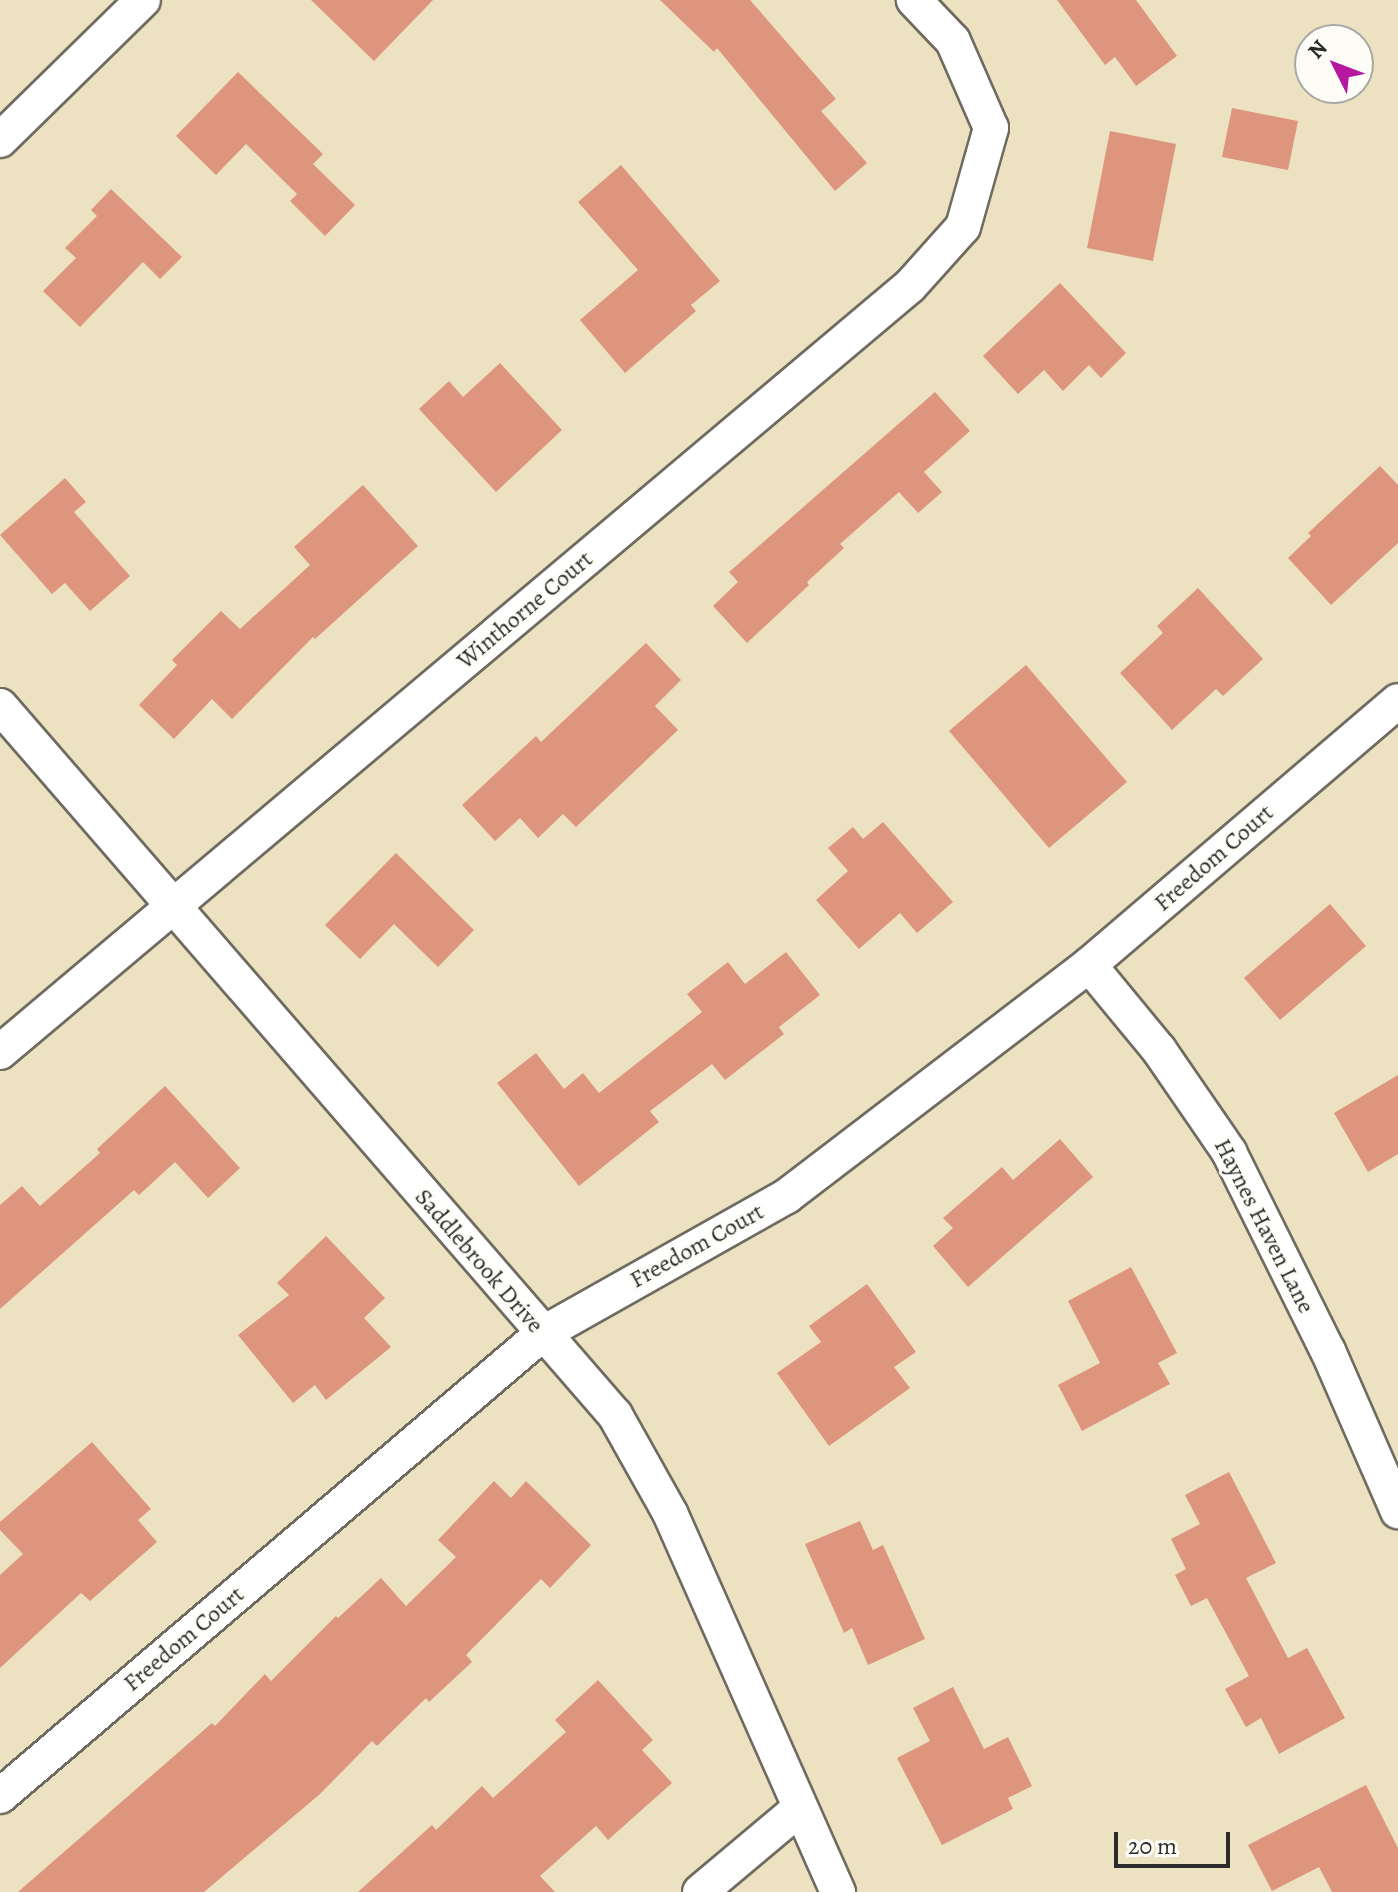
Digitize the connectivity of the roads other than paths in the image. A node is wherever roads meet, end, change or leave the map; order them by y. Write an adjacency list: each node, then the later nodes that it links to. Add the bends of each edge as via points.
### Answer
1 (914, 0): 6 (street, Winthorne Court, via 953,41 991,128 963,227 910,286)
2 (123, 6): 3 (street)
3 (0, 140)
4 (1398, 701): 7 (street, Freedom Court)
5 (0, 706): 6 (street, Saddlebrook Drive)
6 (173, 907): 8 (street, Winthorne Court); 9 (street, Saddlebrook Drive)
7 (1089, 965): 9 (street, Freedom Court, via 787,1196); 10 (street, Haynes Haven Lane, via 1159,1050 1229,1152 1328,1351)
8 (0, 1052)
9 (542, 1334): 11 (street, Freedom Court); 12 (street, Saddlebrook Drive, via 615,1415 670,1513)
10 (1398, 1511)
11 (0, 1796)
12 (800, 1808): 13 (street); 14 (street, Saddlebrook Drive)
13 (700, 1892)
14 (838, 1892)

